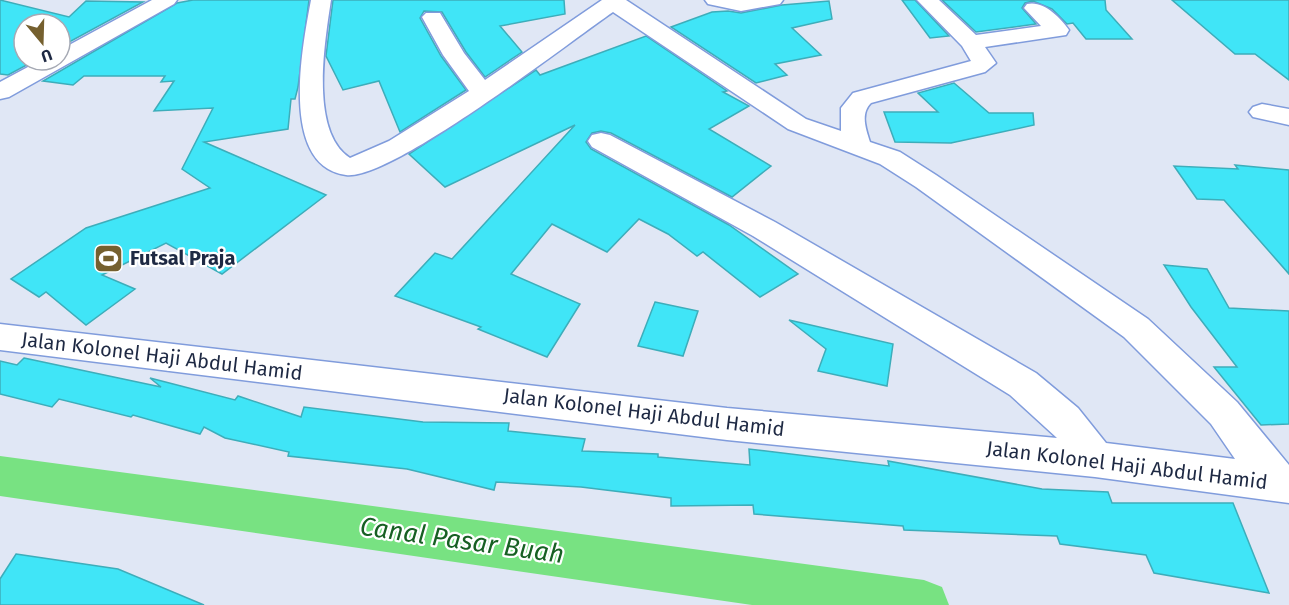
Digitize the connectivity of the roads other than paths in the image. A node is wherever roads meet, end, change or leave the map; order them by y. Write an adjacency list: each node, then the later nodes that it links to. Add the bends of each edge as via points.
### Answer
1 (167, 0): 10 (street)
2 (321, 0): 13 (street, via 311,56 317,133 339,164 351,168 369,163)
3 (715, 0): 4 (street, via 741,4)
4 (773, 0)
5 (927, 0): 9 (street)
6 (614, 1): 13 (street); 17 (street, via 774,111 797,124)
7 (1034, 8): 9 (street, via 1058,30)
8 (433, 17): 13 (street, via 454,55)
9 (971, 42): 17 (street, via 983,58 981,67 881,92 854,104 850,117)
10 (72, 53)
11 (36, 72): 12 (street)
12 (3, 89)
13 (482, 92)
14 (1262, 112): 15 (street)
15 (1289, 117)
16 (601, 141): 19 (street, via 765,229 1023,384 1065,419)
17 (858, 145): 20 (street, via 890,158 926,181 1136,328 1224,413)
18 (0, 337): 19 (street, Jalan Kolonel Haji Abdul Hamid, via 727,424)
19 (1095, 459): 20 (street, Jalan Kolonel Haji Abdul Hamid)
20 (1282, 483)

